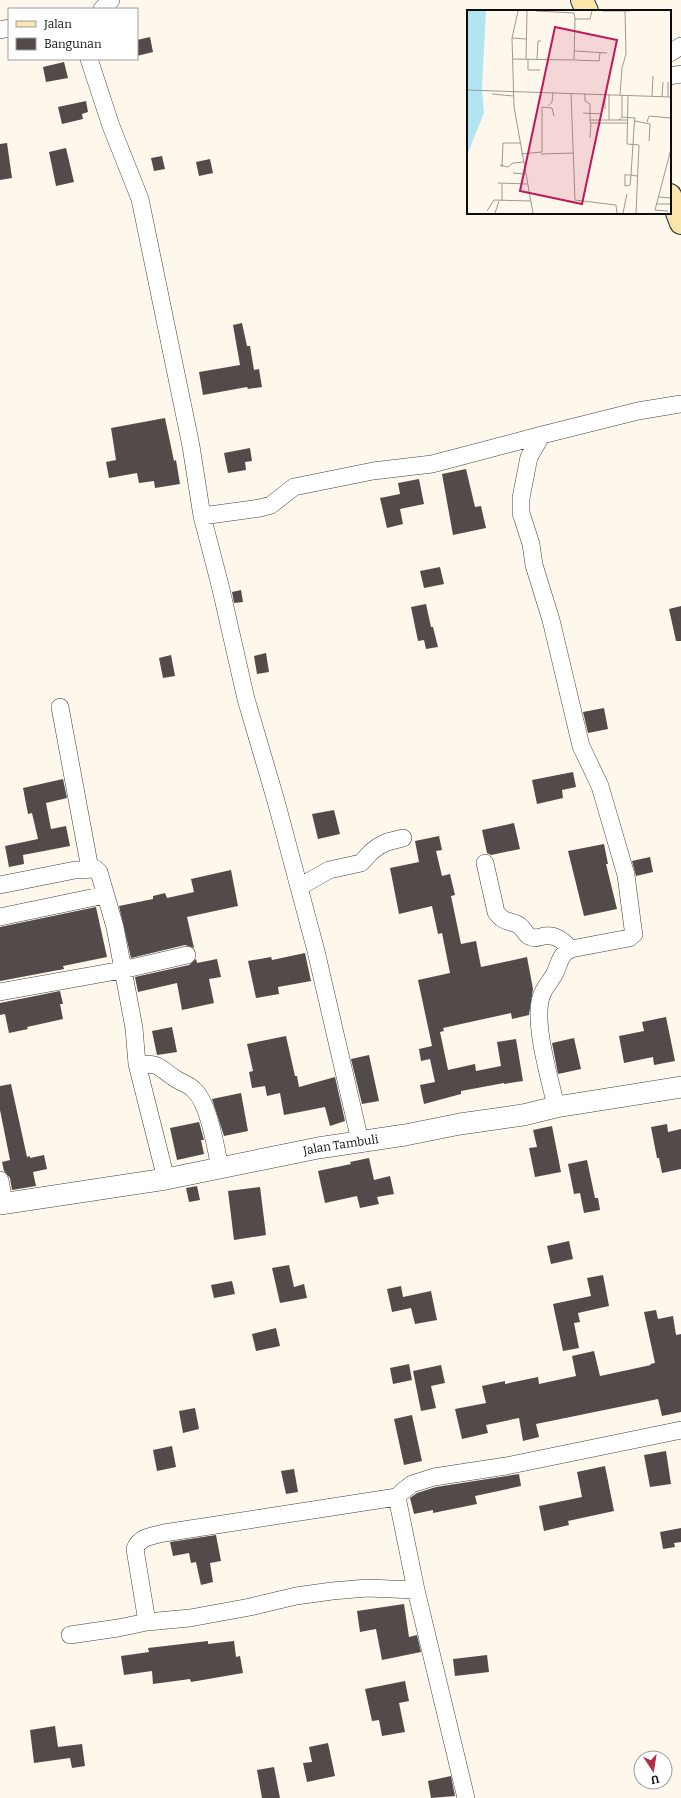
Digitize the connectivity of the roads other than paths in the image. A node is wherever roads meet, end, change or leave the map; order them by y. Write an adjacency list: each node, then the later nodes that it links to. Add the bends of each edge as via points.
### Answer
1 (111, 0): 3 (street)
2 (582, 0): 4 (main road)
3 (103, 8)
4 (587, 10)
5 (681, 46): 6 (street)
6 (671, 52)
7 (89, 60): 16 (street, via 111,126 140,199 191,446)
8 (681, 74): 9 (street)
9 (671, 76)
10 (681, 190): 11 (street)
11 (671, 193)
12 (671, 196): 13 (main road)
13 (681, 223)
14 (681, 404): 15 (street, via 638,411)
15 (542, 434): 16 (street, via 432,464 373,471 294,487 271,504 260,508); 25 (street, via 529,457 521,498 521,513 551,620 581,746 600,786 626,875 634,934 629,938)
16 (202, 516): 22 (street, via 246,699)
17 (60, 707): 20 (street)
18 (403, 838): 22 (street, via 379,846 361,863 329,870)
19 (484, 863): 25 (street, via 499,917 519,925 530,937 558,938)
20 (90, 869): 21 (street); 23 (street, via 99,872)
21 (0, 885)
22 (299, 887): 32 (street)
23 (105, 895): 24 (street); 27 (street, via 115,927)
24 (0, 917)
25 (571, 949): 31 (street, via 564,952 550,982 541,994 539,1004 542,1040)
26 (187, 955): 27 (street)
27 (122, 970): 28 (street); 29 (street, via 134,1028)
28 (0, 992)
29 (137, 1064): 33 (street, via 155,1064 194,1090 202,1101); 34 (street)
30 (681, 1086): 31 (street, Jalan Tambuli)
31 (556, 1107): 32 (street, Jalan Tambuli, via 523,1115)
32 (360, 1141): 33 (street, Jalan Tambuli)
33 (220, 1168): 34 (street, Jalan Tambuli)
34 (166, 1179): 36 (street, Jalan Tambuli)
35 (0, 1180): 36 (street)
36 (2, 1204)
37 (681, 1430): 38 (street, via 506,1466 434,1477 412,1484)
38 (397, 1498): 39 (street); 40 (street, via 142,1539 137,1543 135,1550)
39 (416, 1590): 40 (street, via 367,1588 332,1591 190,1618); 42 (street)
40 (147, 1622): 41 (street)
41 (70, 1635)
42 (466, 1798)

